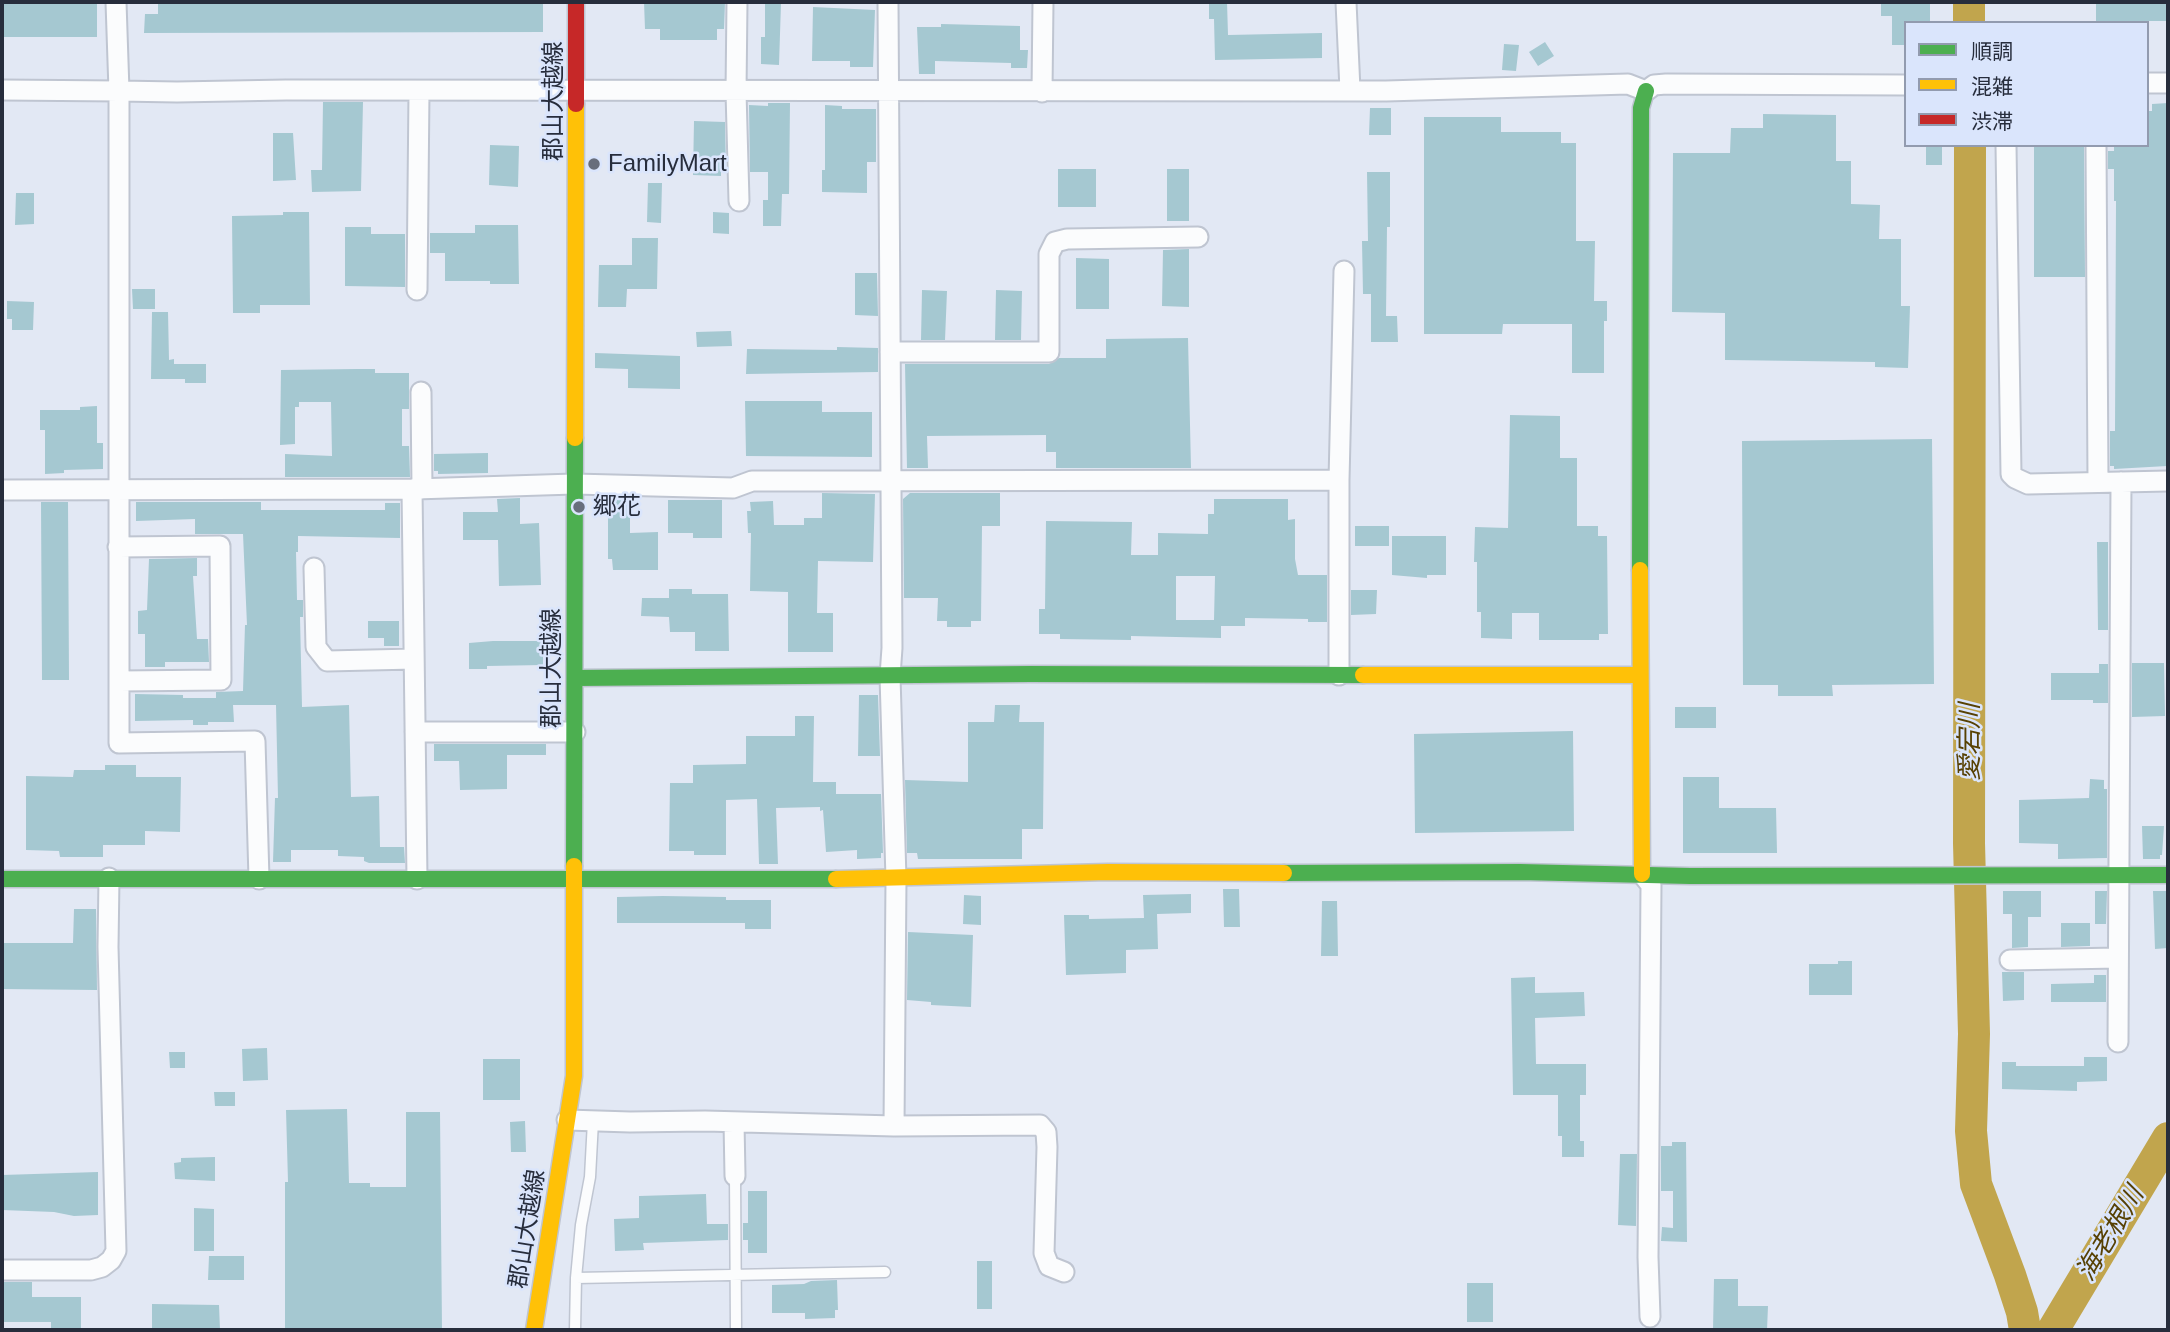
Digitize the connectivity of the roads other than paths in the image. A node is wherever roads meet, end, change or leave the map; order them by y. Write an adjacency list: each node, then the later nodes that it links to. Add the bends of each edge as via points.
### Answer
1 (116, 2): 11 (street)
2 (576, 2): 13 (street, 郡山大越線)
3 (737, 2): 16 (street)
4 (888, 2): 17 (street)
5 (1043, 2): 18 (street)
6 (1346, 2): 12 (street)
7 (2149, 83): 8 (street)
8 (2168, 83)
9 (1904, 85): 14 (street, via 1666,84)
10 (2, 90): 11 (street)
11 (119, 90): 15 (street); 35 (street)
12 (1350, 90): 14 (street, via 1628,84); 18 (street)
13 (576, 91): 15 (street); 16 (street); 32 (street, 郡山大越線)
14 (1646, 91): 40 (street, via 1641,108)
15 (419, 92): 24 (street)
16 (736, 92): 17 (street); 21 (street)
17 (888, 92): 18 (street); 25 (street)
18 (1042, 92)
19 (2006, 147): 30 (street, via 2011,474 2028,484)
20 (2096, 147): 30 (street)
21 (739, 201)
22 (1198, 237): 25 (street, via 1055,242 1049,254 1049,352)
23 (1344, 271): 27 (street)
24 (417, 290)
25 (890, 352): 29 (street)
26 (421, 392): 33 (street)
27 (1339, 480): 29 (street); 39 (street)
28 (2168, 481): 31 (street)
29 (891, 482): 32 (street, via 752,481 733,488); 41 (street)
30 (2098, 482): 31 (street)
31 (2121, 482): 47 (street)
32 (574, 484): 33 (street); 42 (street, 郡山大越線)
33 (417, 489): 35 (street); 38 (street)
34 (2, 490): 35 (street)
35 (118, 490): 36 (street)
36 (118, 547): 43 (street); 43 (street, via 220,546 221,680)
37 (314, 568): 38 (street, via 316,648 327,661)
38 (414, 659): 44 (street)
39 (1339, 675): 40 (street); 41 (street)
40 (1639, 675): 46 (street)
41 (890, 676): 42 (street); 54 (street)
42 (576, 678): 45 (street, 郡山大越線)
43 (119, 681): 50 (street, via 119,743 255,741)
44 (415, 732): 45 (street); 52 (street)
45 (575, 732): 53 (street, 郡山大越線)
46 (1642, 874): 47 (street); 54 (street, via 1108,872); 68 (street, via 1651,885)
47 (2119, 875): 48 (street); 55 (street)
48 (2168, 875)
49 (109, 878): 50 (street); 51 (street); 63 (street, via 116,1251 102,1267 91,1270)
50 (259, 878): 52 (street)
51 (2, 879)
52 (417, 879): 53 (street)
53 (576, 879): 54 (street); 58 (street, 郡山大越線, via 574,1076)
54 (896, 879): 61 (street)
55 (2118, 958): 56 (street); 57 (street)
56 (2010, 960)
57 (2118, 1042)
58 (568, 1119): 59 (street); 69 (street, 郡山大越線)
59 (593, 1121): 60 (street); 67 (lane)
60 (734, 1122): 61 (street); 62 (street)
61 (894, 1126): 65 (street, via 1040,1125 1046,1132 1047,1147 1044,1253 1049,1266)
62 (735, 1176): 66 (lane)
63 (2, 1270)
64 (885, 1272): 66 (lane)
65 (1064, 1272)
66 (736, 1275): 67 (lane); 71 (lane)
67 (576, 1278): 70 (lane)
68 (1650, 1317)
69 (534, 1330)
70 (575, 1330)
71 (736, 1330)

